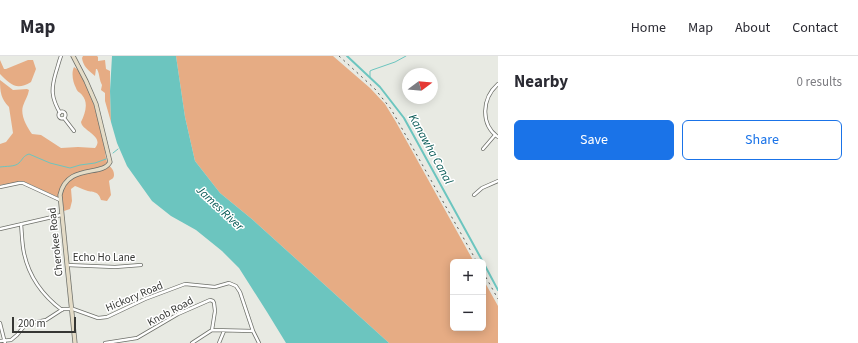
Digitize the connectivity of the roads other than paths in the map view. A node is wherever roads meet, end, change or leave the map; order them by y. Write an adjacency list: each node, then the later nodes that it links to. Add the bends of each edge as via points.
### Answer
1 (61, 56): 4 (street, via 52,92)
2 (73, 56): 12 (street, Cherokee Road, via 96,104 110,162 105,168 71,178 63,187)
3 (498, 84): 7 (street, via 489,93 485,107 487,122)
4 (60, 113): 5 (street, via 64,113); 5 (street, via 59,118)
5 (64, 118): 6 (street)
6 (74, 131)
7 (497, 136): 8 (street)
8 (483, 149)
9 (498, 181): 11 (street, via 482,188)
10 (0, 187): 12 (street, via 23,183)
11 (474, 195)
12 (60, 200): 13 (street, Cherokee Road)
13 (61, 215): 14 (street); 16 (street, Cherokee Road)
14 (21, 224): 15 (street); 19 (street, via 24,254 34,281)
15 (0, 229)
16 (67, 265): 17 (street, Echo Ho Lane); 18 (street, Cherokee Road)
17 (141, 265)
18 (71, 309): 19 (street, Hickory Road); 23 (street, Hickory Road, via 98,318 107,317 185,284 214,286 229,283 236,286 240,292); 26 (street, Cherokee Road)
19 (62, 310): 25 (street, Hickory Road, via 46,320 26,324 17,335)
20 (0, 323): 25 (street)
21 (212, 330): 22 (street); 27 (street, Knob Road, via 215,306 211,300 207,300 136,338); 28 (street)
22 (224, 330): 23 (street); 29 (street)
23 (253, 331): 30 (street)
24 (0, 341): 25 (street)
25 (5, 342)
26 (75, 343)
27 (105, 343)
28 (192, 343)
29 (219, 343)
30 (259, 343)

